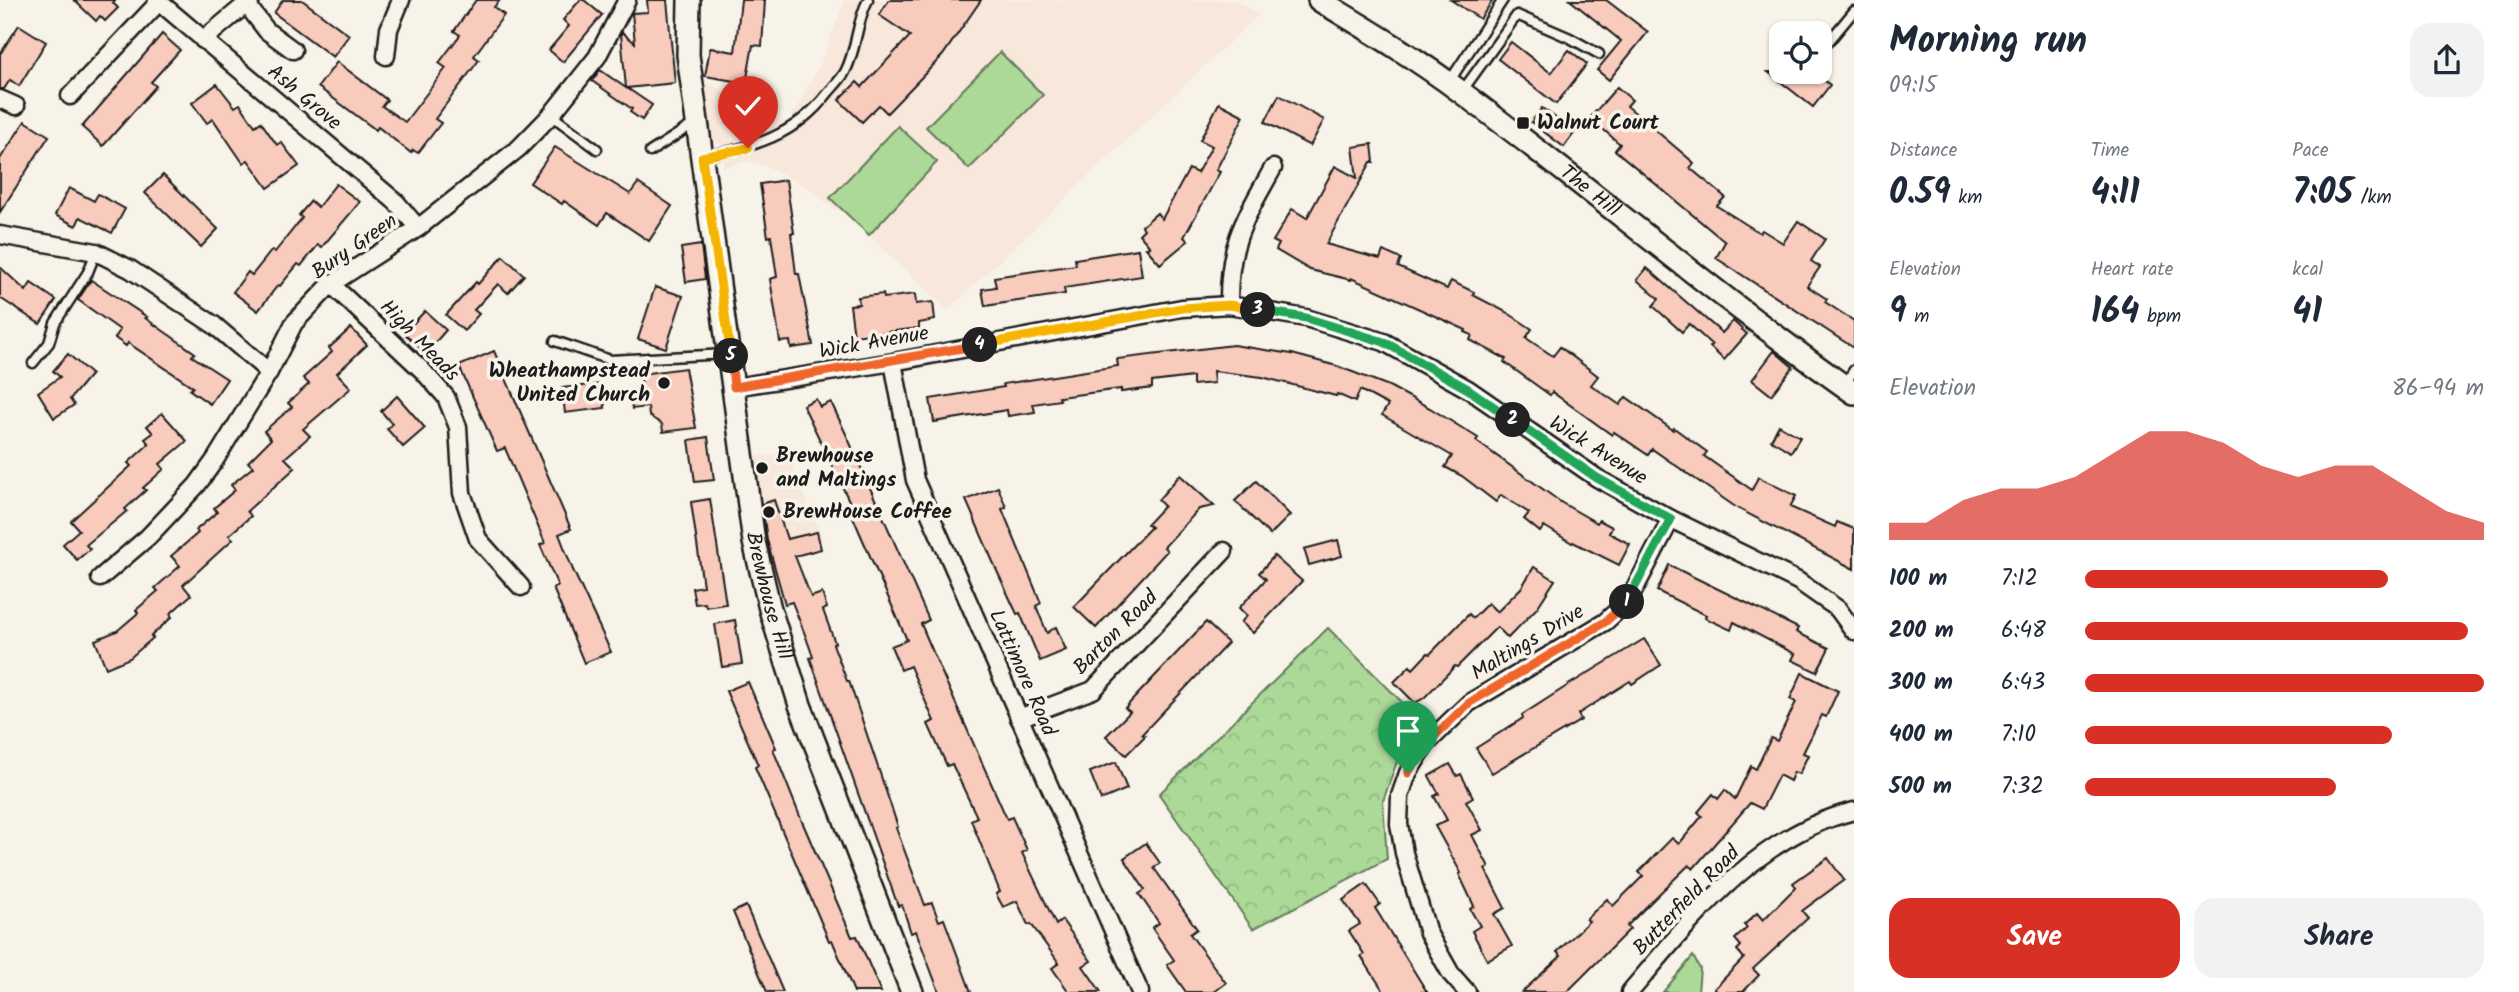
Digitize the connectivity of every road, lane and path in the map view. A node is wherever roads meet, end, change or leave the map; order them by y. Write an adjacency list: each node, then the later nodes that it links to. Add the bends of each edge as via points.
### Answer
1 (401, 0): 14 (street, via 389,29)
2 (627, 0): 19 (street, Bury Green, via 597,57)
3 (689, 0): 20 (street, Brewhouse Hill, via 688,55)
4 (867, 0): 23 (lane, via 846,71 816,109 748,148)
5 (1319, 0): 15 (street, The Hill)
6 (1503, 0): 15 (lane)
7 (158, 1): 11 (street, Ash Grove); 16 (street, Ash Grove)
8 (249, 2): 11 (street); 12 (street, via 267,31)
9 (1854, 11): 10 (lane)
10 (1832, 38)
11 (204, 40): 25 (street, Ash Grove, via 396,202)
12 (293, 50)
13 (1599, 54): 15 (lane, via 1517,15)
14 (386, 56)
15 (1455, 88): 35 (street, The Hill, via 1678,262)
16 (69, 96)
17 (0, 99): 18 (street)
18 (16, 106)
19 (551, 115): 21 (lane); 25 (street, Bury Green, via 519,148)
20 (696, 122): 22 (lane); 23 (street, Brewhouse Hill)
21 (597, 149)
22 (650, 152)
23 (702, 157): 31 (street, Brewhouse Hill)
24 (1273, 168): 29 (street, via 1236,241 1228,277)
25 (418, 228): 28 (street, Bury Green)
26 (0, 235): 27 (street)
27 (96, 252): 33 (lane, via 55,323 49,344); 34 (street, via 130,269 214,326)
28 (331, 284): 34 (street, Bury Green, via 294,323); 40 (street, High Meads, via 446,397 458,427 462,493 478,539)
29 (1229, 305): 32 (street, Wick Avenue, via 1182,308); 37 (street, Wick Avenue, via 1306,318 1384,342 1468,389 1597,478)
30 (555, 341): 31 (lane, via 610,360)
31 (730, 354): 36 (street, Brewhouse Hill)
32 (892, 362): 36 (street, Wick Avenue); 42 (street, Lattimore Road, via 915,480)
33 (33, 363)
34 (269, 372): 39 (street, Bury Green, via 197,485)
35 (1850, 383)
36 (734, 387): 44 (street, Brewhouse Hill, via 752,529 780,643)
37 (1671, 519): 41 (street, Wick Avenue, via 1798,581 1838,609); 46 (street, Maltings Drive, via 1629,600 1605,622 1469,703 1426,744 1408,773 1400,796 1404,853 1428,933)
38 (1224, 551): 42 (street, Barton Road, via 1093,690)
39 (100, 578)
40 (521, 587)
41 (1854, 631)
42 (1019, 718): 45 (street, Lattimore Road)
43 (1854, 811): 47 (street, Butterfield Road, via 1795,833 1760,856 1678,935)
44 (912, 992)
45 (1140, 992)
46 (1467, 992)
47 (1630, 992)

